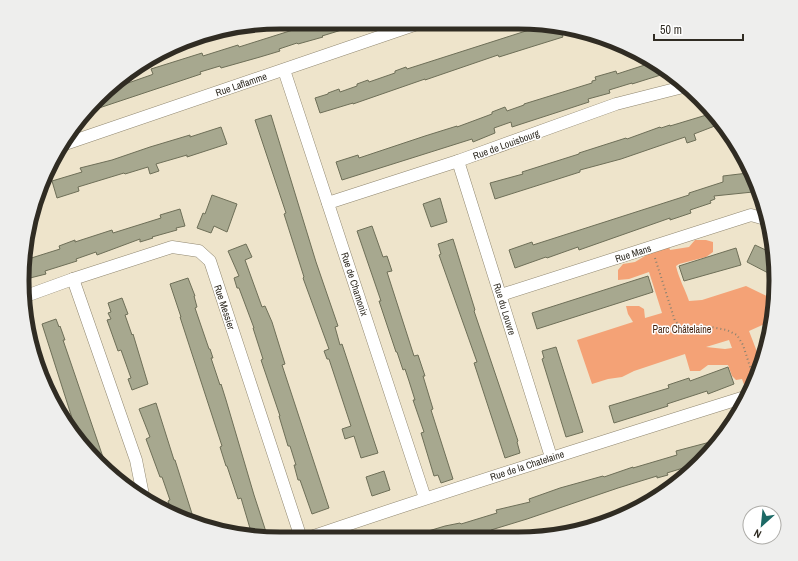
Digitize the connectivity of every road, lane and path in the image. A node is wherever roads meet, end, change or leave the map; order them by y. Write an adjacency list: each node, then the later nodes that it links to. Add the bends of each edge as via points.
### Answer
1 (403, 29): 2 (street, Rue Laflamme)
2 (284, 70): 4 (street, Rue Laflamme); 6 (street, Rue de Chamonix)
3 (679, 88): 5 (street, Rue de Louisbourg, via 616,104)
4 (70, 142)
5 (458, 161): 6 (street, Rue de Louisbourg); 11 (street, Rue du Louvre)
6 (328, 203): 16 (street, Rue de Chamonix)
7 (761, 218): 8 (street, Rue Mans, via 751,215)
8 (652, 247): 11 (street, Rue Mans); 12 (path, via 675,321 685,330 701,325 727,330 736,335)
9 (74, 279): 10 (street, Rue Messier); 15 (street, via 136,460); 17 (street, Rue Messier, via 172,247 199,251 210,261)
10 (30, 295)
11 (501, 295): 14 (street, Rue du Louvre)
12 (752, 372)
13 (739, 399): 14 (street, Rue de la Chatelaine)
14 (551, 457): 16 (street, Rue de la Chatelaine)
15 (142, 491)
16 (425, 498): 18 (street, Rue de la Chatelaine)
17 (299, 532)
18 (326, 532)

